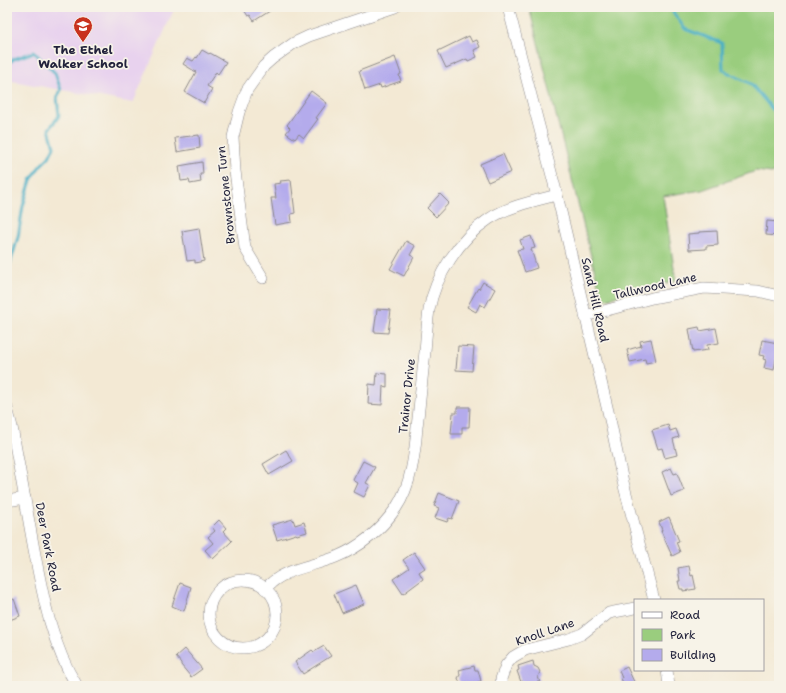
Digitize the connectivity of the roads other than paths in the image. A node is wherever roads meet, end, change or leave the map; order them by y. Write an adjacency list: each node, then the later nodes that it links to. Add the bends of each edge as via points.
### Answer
1 (395, 7): 4 (street, Brownstone Turn, via 294,43 264,66 247,90 233,137 235,171 245,248)
2 (508, 7): 3 (street, Sand Hill Road)
3 (557, 195): 6 (street, Sand Hill Road); 10 (street, Trainor Drive, via 524,204 491,218 468,236 446,266 429,310 416,442 404,494 396,508 370,537 351,550 335,558 280,576)
4 (263, 278)
5 (779, 296): 6 (street, Tallwood Lane, via 758,291 704,288 652,298)
6 (585, 316): 11 (street, Sand Hill Road, via 623,482)
7 (7, 408): 8 (street, Deer Park Road)
8 (25, 498): 9 (street); 14 (street, Deer Park Road, via 38,570 54,633)
9 (7, 501)
10 (265, 588): 10 (street, via 274,600 277,613 275,627 267,638 256,646 242,648 223,642 216,634 209,614 216,593 234,581 245,580)
11 (654, 599)
12 (634, 608): 15 (street, Knoll Lane, via 609,613 582,634 525,650 513,657 506,665)
13 (667, 671): 16 (street)
14 (77, 686)
15 (502, 686)
16 (669, 686)

